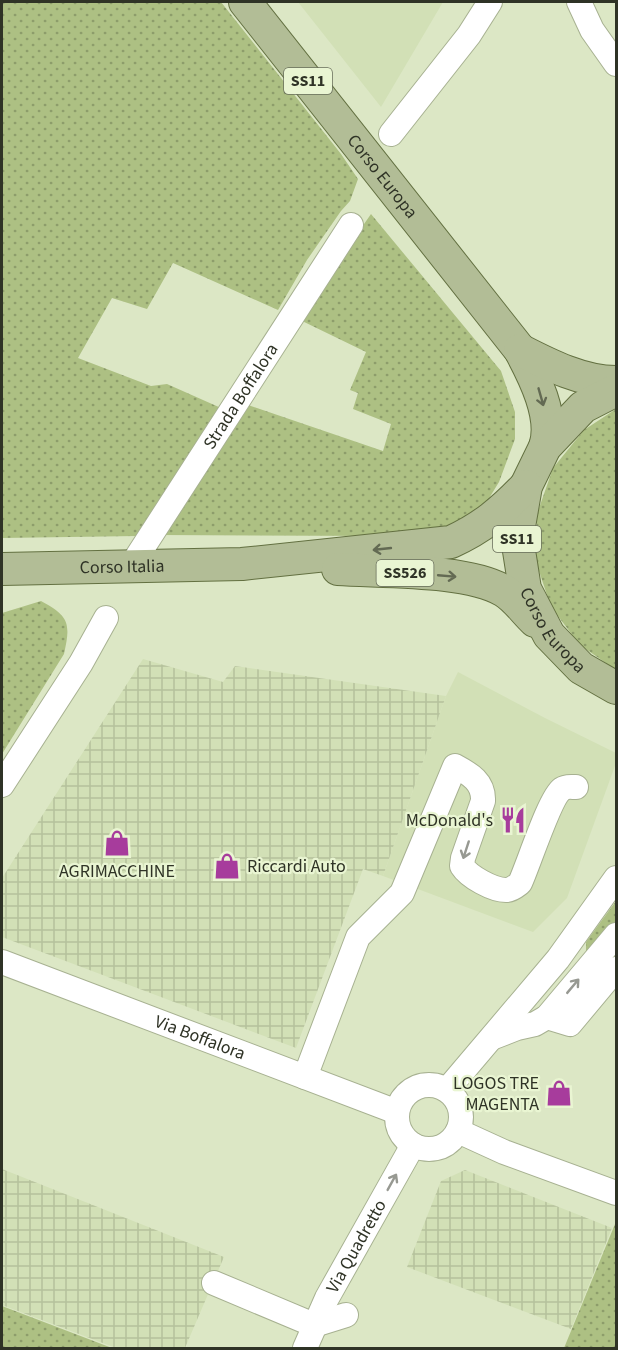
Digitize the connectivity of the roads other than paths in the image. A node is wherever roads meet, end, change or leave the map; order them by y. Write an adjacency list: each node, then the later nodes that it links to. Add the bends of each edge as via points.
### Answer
1 (246, 2): 7 (main road, Corso Europa / SS11)
2 (490, 2): 5 (street)
3 (579, 2): 4 (street, via 592,30)
4 (616, 64)
5 (391, 134)
6 (351, 225): 13 (street, Strada Boffalora)
7 (520, 350): 8 (main road, Corso Europa, via 579,375); 10 (main road, Corso Europa, one-way to 10, via 534,377 546,417)
8 (616, 382)
9 (616, 390): 10 (main road, Corso Europa / SS11, via 583,407)
10 (545, 447): 11 (main road, Corso Europa / SS11)
11 (526, 486): 12 (main road, SS526, one-way to 12, via 474,532 451,542); 16 (main road, Corso Europa / SS11, via 517,538 525,589)
12 (242, 564): 13 (main road, Corso Italia / SS526); 16 (main road, SS526, one-way to 16, via 478,580 506,592)
13 (131, 566): 14 (main road, Corso Italia / SS526)
14 (2, 569)
15 (106, 618): 18 (street)
16 (549, 635): 17 (main road, Corso Europa / SS11, via 581,668)
17 (616, 688)
18 (2, 785)
19 (576, 787): 26 (street, one-way to 19, via 358,937 402,893 455,766 473,776 483,794 462,866 472,877 502,889 520,883 560,790)
20 (616, 878): 25 (street, via 558,959)
21 (616, 935): 24 (street, one-way to 21)
22 (2, 962): 26 (street, Via Boffalora)
23 (616, 969): 24 (street, via 570,1024)
24 (547, 1017): 25 (street)
25 (491, 1038): 27 (street)
26 (305, 1077): 28 (street, Via Boffalora)
27 (447, 1089): 28 (street, via 435,1085 416,1087 401,1100); 29 (street, via 461,1111)
28 (397, 1112): 30 (street, via 399,1129)
29 (458, 1131): 30 (street, via 447,1144 436,1149); 31 (street)
30 (413, 1145): 34 (street, Via Quadretto, one-way to 30)
31 (616, 1193)
32 (214, 1283): 34 (street)
33 (346, 1315): 34 (street)
34 (314, 1325): 35 (street, Via Quadretto)
35 (305, 1348)

